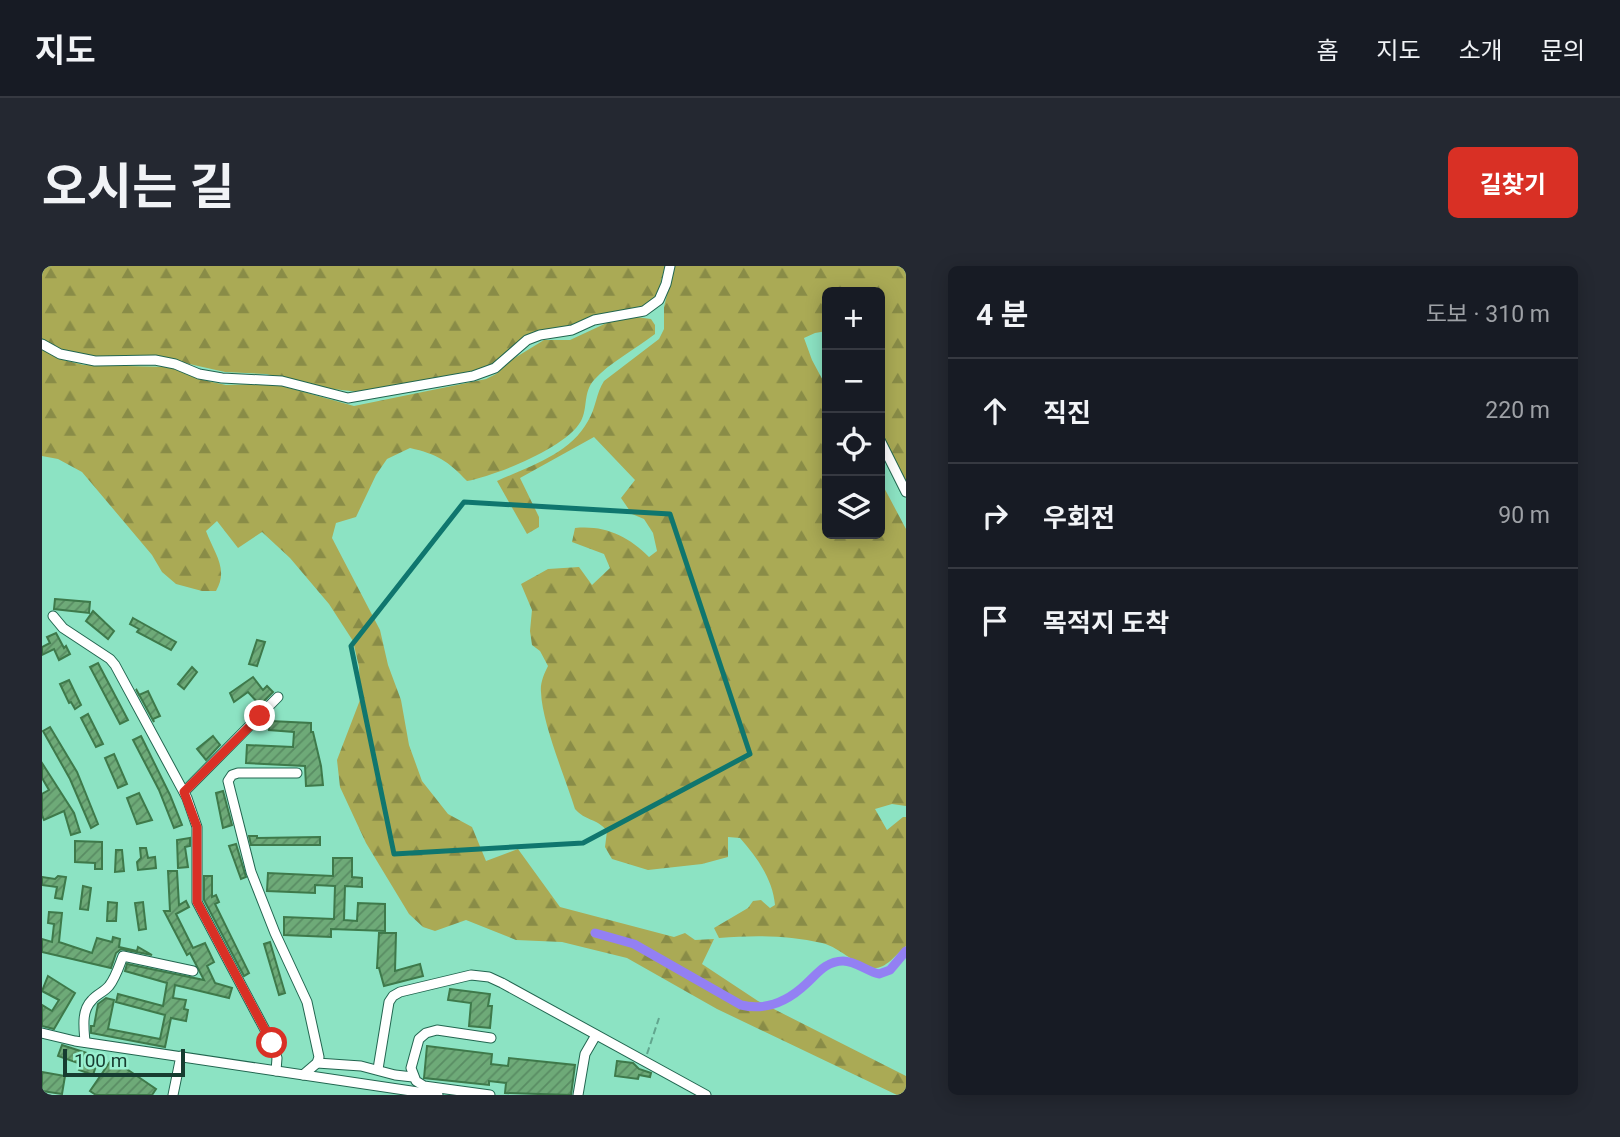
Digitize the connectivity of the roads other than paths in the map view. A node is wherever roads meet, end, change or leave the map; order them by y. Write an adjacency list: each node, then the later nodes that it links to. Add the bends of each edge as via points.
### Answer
1 (670, 266): 2 (street, via 659,300 643,311 540,335 527,340 495,368 473,376 348,398 282,381 199,374 155,360 94,361 60,354)
2 (42, 344)
3 (885, 450): 4 (street)
4 (906, 492)
5 (53, 615): 8 (street, via 63,628 115,665)
6 (278, 697): 8 (street)
7 (297, 773): 15 (street, via 238,773 228,781 251,872 307,1002 319,1051)
8 (184, 792): 17 (street, via 197,827 197,902 272,1043)
9 (193, 971): 13 (street, via 123,956 115,977 86,1011)
10 (42, 1033): 13 (street)
11 (596, 1035): 16 (street, via 502,983 471,975 393,996); 23 (street, via 585,1054); 24 (street)
12 (491, 1038): 19 (street, via 437,1030 426,1033 419,1039)
13 (85, 1042): 14 (street)
14 (181, 1056): 17 (street); 20 (street)
15 (317, 1063): 16 (street); 18 (street)
16 (378, 1069): 19 (street)
17 (276, 1071): 18 (street)
18 (303, 1075): 21 (street)
19 (413, 1077): 22 (street, via 424,1086)
20 (173, 1095)
21 (438, 1095)
22 (490, 1095)
23 (578, 1095)
24 (706, 1095)

